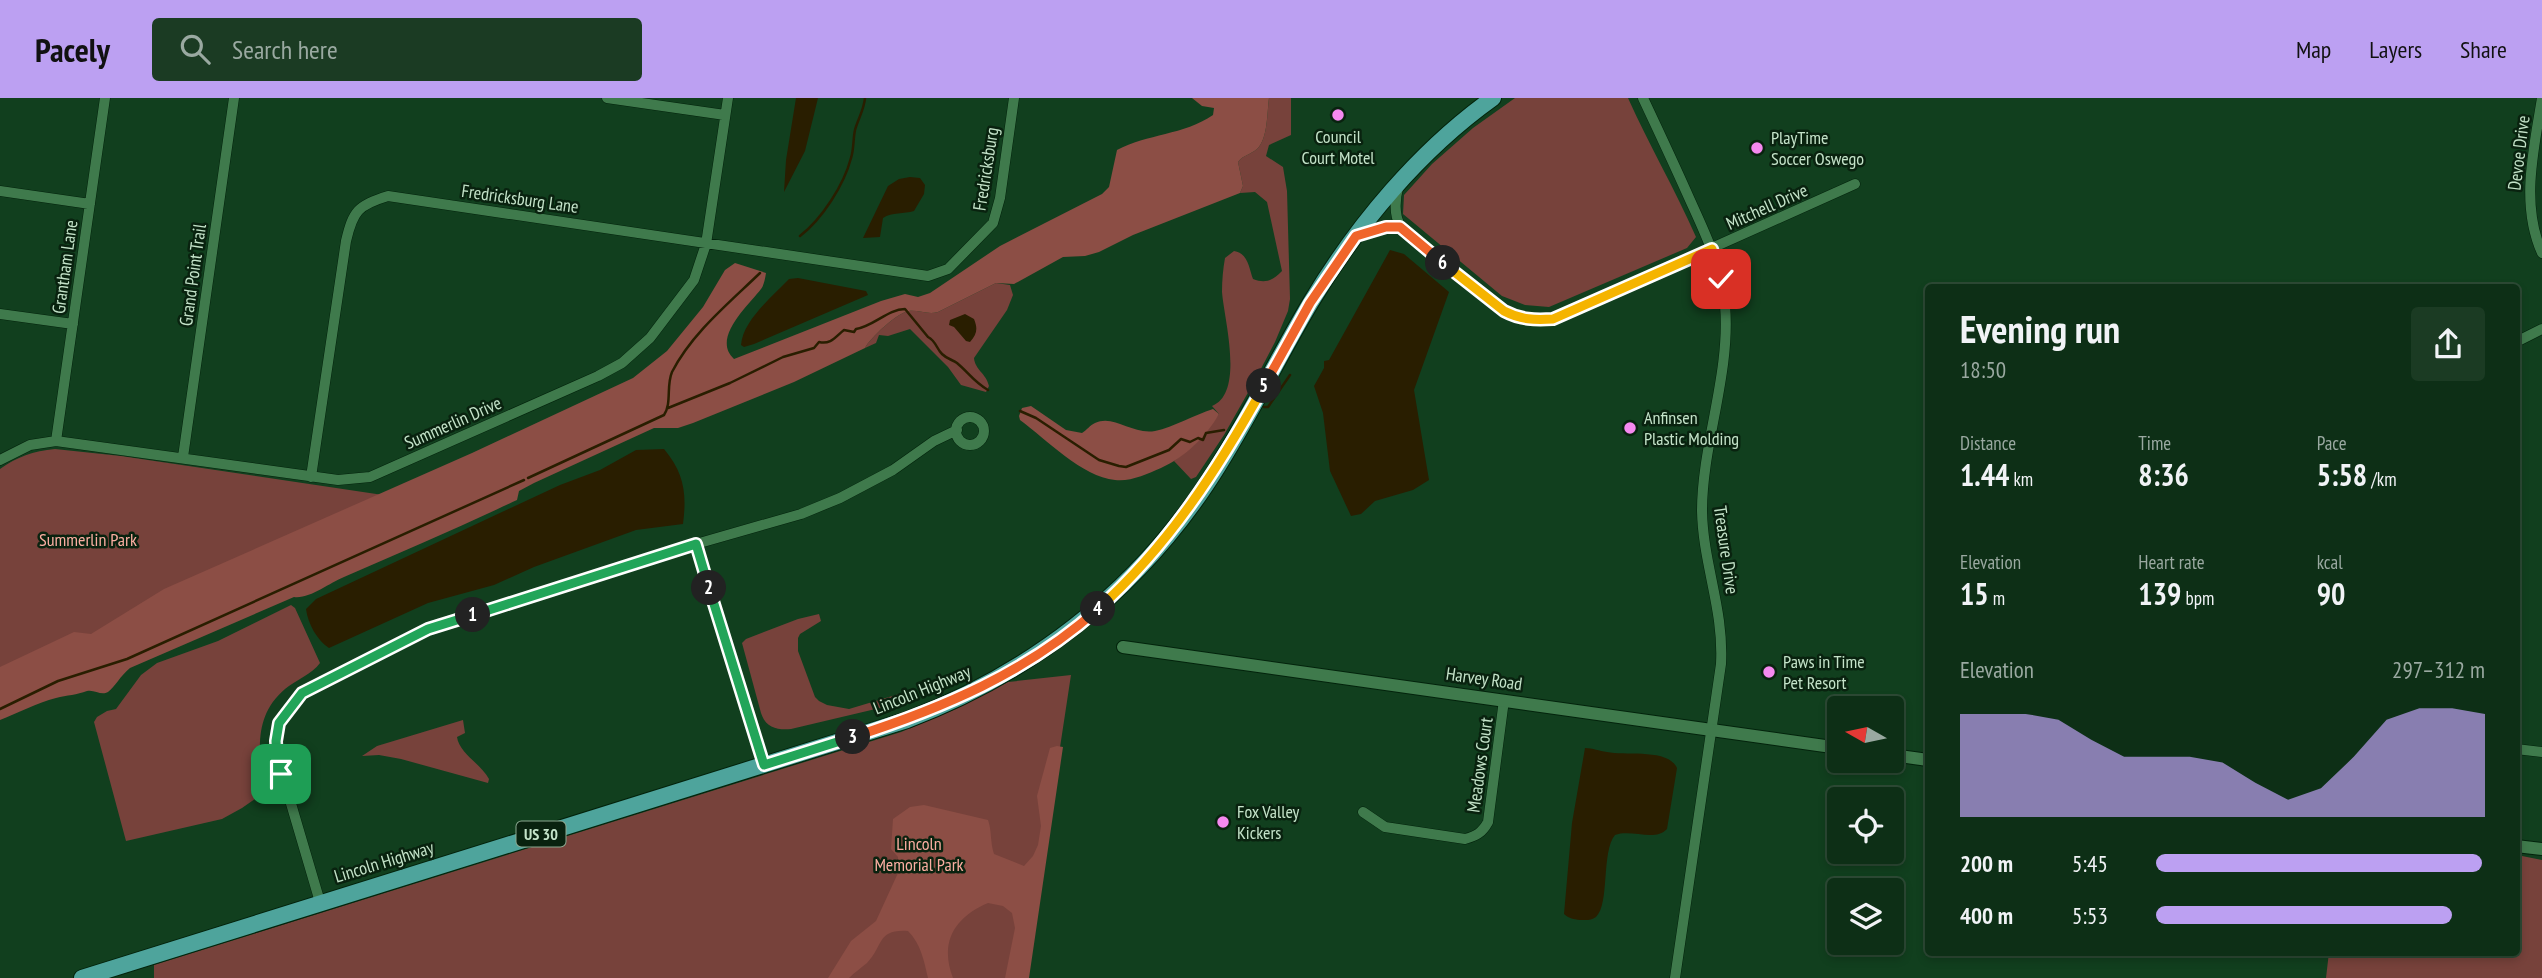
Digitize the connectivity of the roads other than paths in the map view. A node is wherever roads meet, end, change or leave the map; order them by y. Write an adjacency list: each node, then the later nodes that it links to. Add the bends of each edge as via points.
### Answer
1 (105, 98): 13 (street, Grantham Lane)
2 (234, 98): 26 (street, Grand Point Trail)
3 (607, 98): 9 (street)
4 (728, 98): 9 (street, Summerlin Drive)
5 (1014, 98): 19 (street, Fredricksburg, via 997,215)
6 (1493, 98): 11 (main road, Lincoln Highway / US 30)
7 (1643, 98): 17 (street, Treasure Drive)
8 (2542, 98): 18 (street, Devoe Drive, via 2529,202)
9 (725, 115): 16 (street, Summerlin Drive)
10 (1855, 184): 17 (street, Mitchell Drive)
11 (1398, 185): 14 (street); 15 (main road, Lincoln Highway / US 30)
12 (0, 191): 13 (street)
13 (90, 204): 21 (street, Grantham Lane)
14 (1400, 227): 15 (street); 17 (street, Mitchell Drive, via 1504,311 1534,320 1553,319)
15 (1356, 236): 38 (main road, Lincoln Highway / US 30, via 1310,303 1206,485 1157,549 1098,608 1022,664 941,707)
16 (706, 244): 19 (street, Fredricksburg Lane, via 918,275); 28 (street, Summerlin Drive, via 694,280 650,338 622,363 370,477); 28 (street, Fredricksburg Lane, via 387,196 365,203 351,222 346,241)
17 (1712, 249): 32 (street, Treasure Drive, via 1726,306 1702,500 1702,527 1722,639)
18 (2542, 253)
19 (948, 269)
20 (0, 314): 21 (street)
21 (73, 324): 25 (street, Grantham Lane)
22 (2542, 329): 23 (street)
23 (2520, 340)
24 (957, 430): 29 (street, via 841,498)
25 (56, 441): 26 (street, Summerlin Drive); 27 (street, Summerlin Drive, via 30,445)
26 (183, 457): 28 (street, Summerlin Drive)
27 (0, 460)
28 (311, 477)
29 (696, 544): 38 (street); 42 (street, via 428,629 302,693 279,723 277,756)
30 (1123, 647): 31 (street, Harvey Road)
31 (1504, 700): 32 (street, Harvey Road); 39 (street, Meadows Court, via 1488,822 1483,830 1465,839 1385,827)
32 (1710, 730): 33 (street, Harvey Road); 44 (street, Treasure Drive)
33 (1827, 746)
34 (2520, 749): 35 (street)
35 (2542, 752)
36 (1904, 757): 37 (street)
37 (1925, 760)
38 (764, 765): 42 (main road, Lincoln Highway / US 30)
39 (1363, 812)
40 (2520, 846): 41 (street)
41 (2542, 849)
42 (320, 902): 43 (main road, Lincoln Highway / US 30)
43 (82, 978)
44 (1675, 978)

